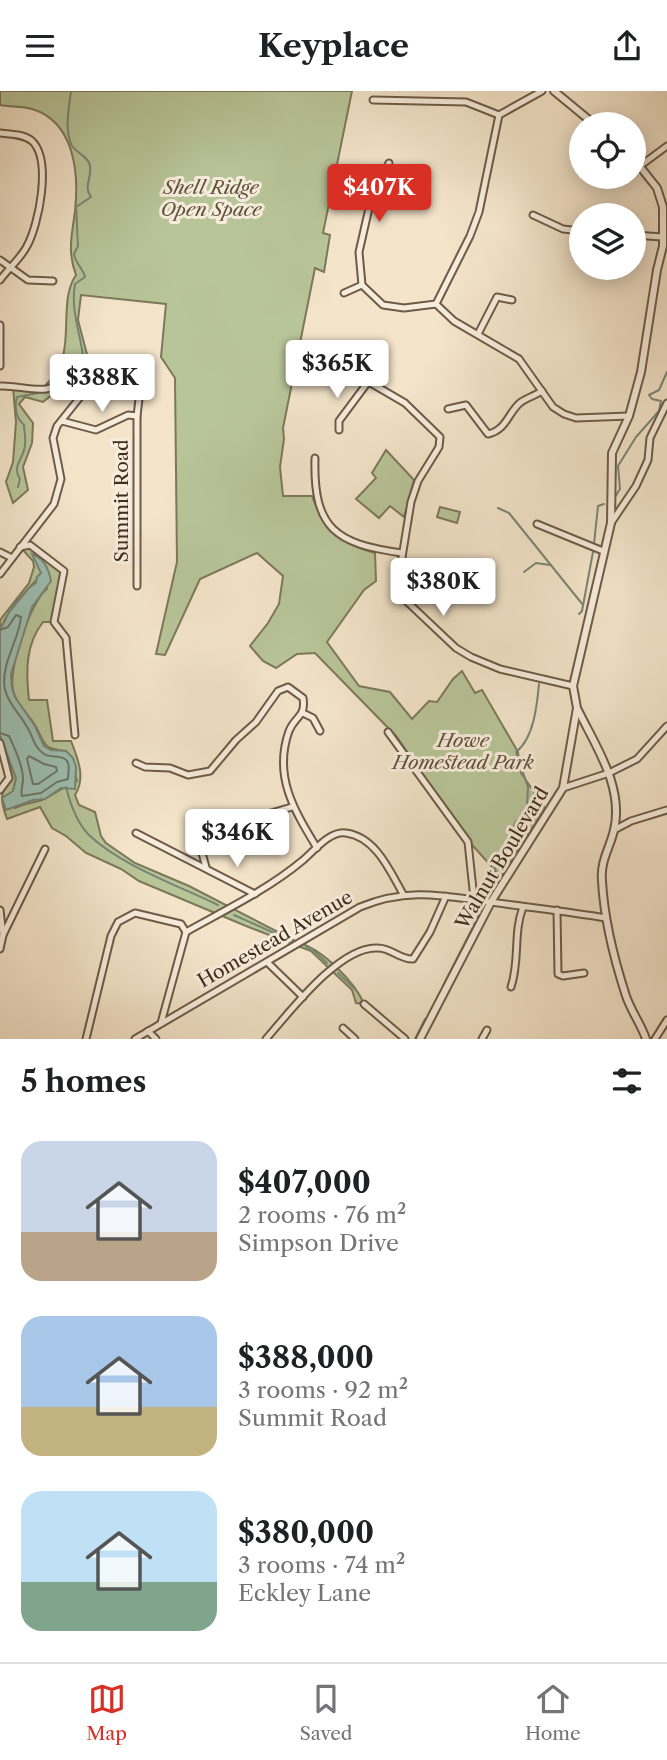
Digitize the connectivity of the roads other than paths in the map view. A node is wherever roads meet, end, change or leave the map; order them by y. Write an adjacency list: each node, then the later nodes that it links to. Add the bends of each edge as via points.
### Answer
1 (542, 91): 5 (street)
2 (554, 91): 4 (street)
3 (373, 100): 5 (street, via 466,101)
4 (579, 112)
5 (499, 115): 22 (street, via 479,212)
6 (0, 133): 16 (street, via 30,139 38,149 42,168 39,217 27,248)
7 (667, 146): 8 (street)
8 (646, 162)
9 (389, 163): 19 (street, via 372,195 359,252)
10 (646, 174): 14 (street, Walnut Boulevard, via 663,207)
11 (533, 215): 12 (street)
12 (569, 230)
13 (646, 236): 14 (street)
14 (663, 237): 34 (street, Walnut Boulevard, via 641,372)
15 (0, 260): 16 (street)
16 (9, 267): 17 (street); 18 (street, via 28,281)
17 (0, 281)
18 (52, 281)
19 (362, 285): 20 (street); 22 (street, via 383,305)
20 (344, 293)
21 (512, 300): 24 (street, via 497,297)
22 (436, 304): 24 (street)
23 (0, 325): 25 (street)
24 (478, 334): 29 (street, via 519,359)
25 (0, 366)
26 (332, 379): 27 (street)
27 (368, 382): 36 (street, via 339,421); 43 (street, via 405,403 440,437 411,502)
28 (0, 386): 35 (street, via 44,389 60,381 83,383 85,391)
29 (542, 391): 32 (street, via 519,403 509,419 488,435 466,405); 34 (street, via 553,407 576,418)
30 (139, 399): 33 (street, Summit Road)
31 (667, 403): 38 (street, via 650,438 648,460 636,486)
32 (448, 409)
33 (137, 416): 35 (street, Summit Road, via 128,415 96,430); 46 (street, Summit Road)
34 (629, 416): 38 (street, Walnut Boulevard, via 612,453)
35 (62, 421): 40 (street, via 53,438 61,479 54,505)
36 (339, 430)
37 (315, 458): 43 (street, via 315,494 332,528 367,548)
38 (611, 523): 41 (street, Walnut Boulevard)
39 (537, 524): 41 (street)
40 (20, 547): 44 (street); 53 (street, via 30,545 64,571 54,622 66,638)
41 (603, 551): 47 (street, Walnut Boulevard)
42 (0, 552): 44 (street)
43 (402, 553): 47 (street, via 401,596 456,648 500,669)
44 (12, 558): 45 (street)
45 (0, 574)
46 (138, 586)
47 (573, 686): 48 (street, Walnut Boulevard)
48 (577, 708): 56 (street); 57 (street, Walnut Boulevard)
49 (303, 713): 51 (street, via 313,718); 55 (street, via 303,698 282,688 210,771 188,775); 59 (street, via 291,727 284,748 284,776)
50 (667, 726): 56 (street, via 638,759)
51 (320, 731)
52 (388, 732): 69 (street, via 468,842)
53 (75, 735)
54 (0, 743): 58 (street, via 9,778)
55 (136, 763)
56 (609, 773): 57 (street); 61 (street, via 615,799)
57 (563, 788): 70 (street, Walnut Boulevard)
58 (0, 790)
59 (292, 807): 63 (street); 65 (street, via 237,823 199,843)
60 (667, 810): 61 (street)
61 (614, 830): 74 (street, via 601,878)
62 (136, 834): 65 (street)
63 (317, 848): 66 (street); 67 (street, via 341,832 365,840)
64 (45, 849): 76 (street)
65 (206, 867): 66 (street)
66 (255, 894): 75 (street)
67 (403, 894): 68 (street, Homestead Avenue); 78 (street, Homestead Avenue, via 360,907)
68 (446, 896): 69 (street, Homestead Avenue); 81 (street, via 414,959 376,947 365,950 330,968)
69 (474, 898): 70 (street, Homestead Avenue)
70 (491, 902): 71 (street, Homestead Avenue); 94 (street, Walnut Boulevard)
71 (523, 907): 73 (street, Homestead Avenue); 80 (street, via 516,927)
72 (0, 910): 76 (street)
73 (557, 910): 74 (street, Homestead Avenue); 79 (street, via 558,974)
74 (606, 918): 96 (street, via 626,998)
75 (186, 932): 84 (street); 88 (street, via 181,924 135,913 117,922)
76 (3, 935): 77 (street)
77 (0, 949)
78 (267, 961): 81 (street); 84 (street, Homestead Avenue)
79 (584, 972)
80 (511, 987)
81 (303, 997): 91 (street)
82 (364, 1004): 93 (street)
83 (667, 1020): 97 (street)
84 (161, 1023): 87 (street, Homestead Avenue)
85 (343, 1028): 92 (street)
86 (487, 1030): 95 (street)
87 (148, 1031): 89 (street, Homestead Avenue); 90 (street)
88 (86, 1039)
89 (135, 1039)
90 (156, 1039)
91 (266, 1039)
92 (355, 1039)
93 (405, 1039)
94 (420, 1039)
95 (482, 1039)
96 (646, 1039)
97 (654, 1039)

